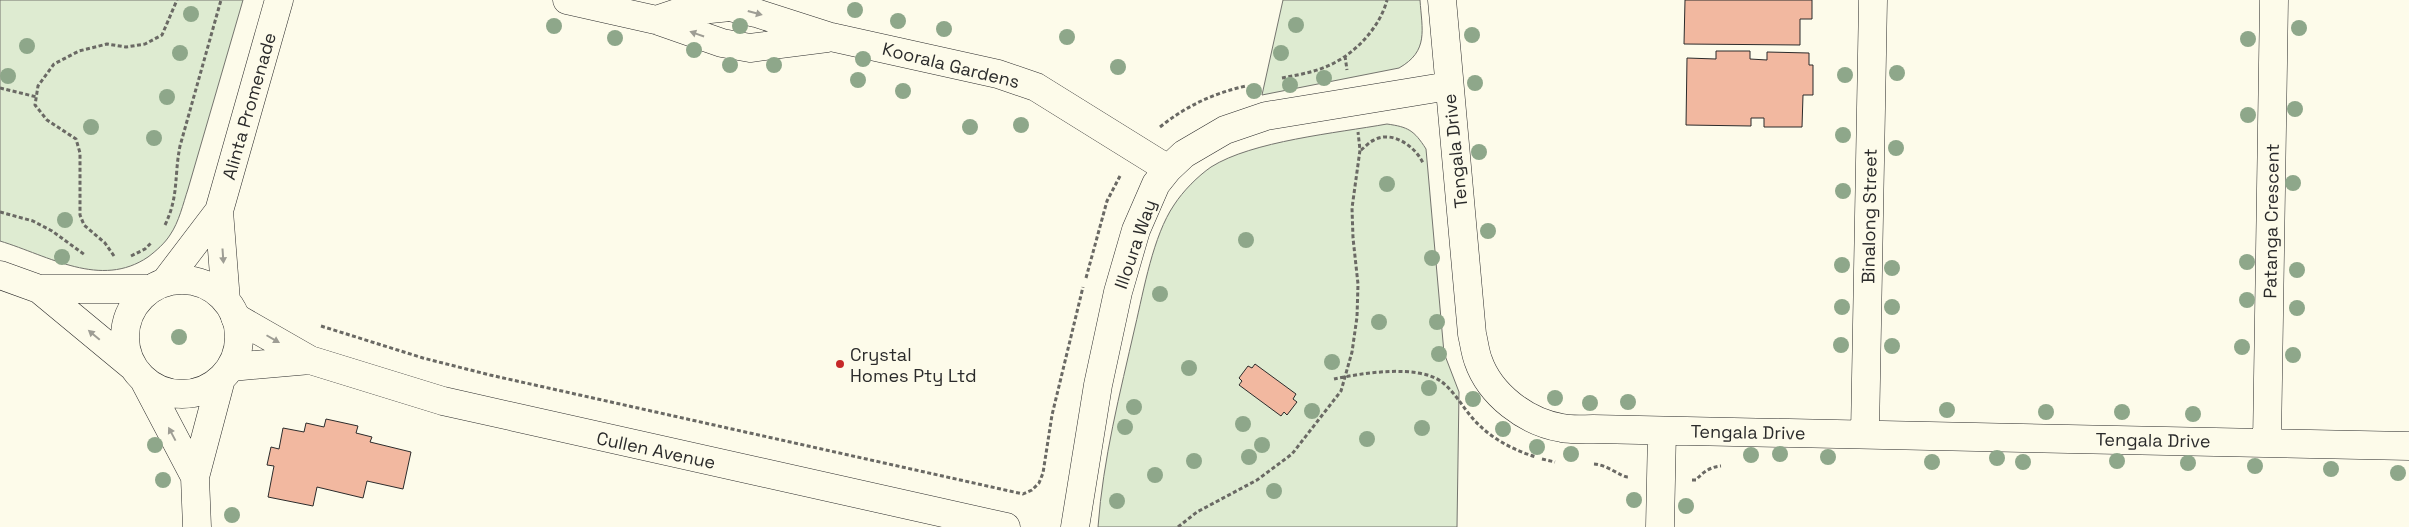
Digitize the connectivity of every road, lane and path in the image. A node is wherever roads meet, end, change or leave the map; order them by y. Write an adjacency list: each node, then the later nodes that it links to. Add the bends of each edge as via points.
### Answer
1 (177, 0): 15 (path, via 162,35 145,44 126,47 107,44 71,55 54,64 38,86)
2 (221, 0): 23 (path, via 180,146 176,195)
3 (279, 0): 21 (street, Alinta Promenade)
4 (567, 0): 9 (street, Koorala Gardens)
5 (1387, 0): 11 (path, via 1377,23 1365,39 1345,56 1314,71)
6 (1442, 0): 13 (street, Tengala Drive)
7 (1873, 0): 41 (street, Binalong Street)
8 (2274, 0): 42 (street, Patanga Crescent)
9 (656, 20): 10 (street, Koorala Gardens, one-way to 9, via 750,48); 10 (street, Koorala Gardens, one-way to 10, via 680,12 730,7)
10 (831, 38): 17 (street, Koorala Gardens, via 998,74 1036,87)
11 (1276, 80)
12 (1247, 86): 17 (path, via 1227,90 1193,104 1153,132)
13 (1449, 86): 19 (street, Illoura Way, via 1266,116 1225,130 1184,154); 40 (street, Tengala Drive, via 1472,334 1478,361 1491,385 1510,405 1536,420 1562,428)
14 (0, 88): 15 (path)
15 (37, 97): 28 (path, via 36,104 47,120 76,139 80,153 80,215 84,225 105,243)
16 (1356, 123): 18 (path)
17 (1138, 149): 19 (street, Koorala Gardens); 34 (path, via 1114,186 1096,237 1062,370 1043,473 1032,490 1022,494 490,375)
18 (1360, 150): 20 (path, via 1374,140 1385,137 1398,139 1419,155); 38 (path, via 1352,208 1358,284 1357,317)
19 (1168, 169): 49 (street, Illoura Way, via 1156,184 1136,230 1118,292 1098,384)
20 (1424, 171)
21 (219, 211): 31 (street, Alinta Promenade); 33 (street, Alinta Promenade, one-way to 33)
22 (0, 212): 25 (path, via 33,221)
23 (163, 229)
24 (155, 239): 26 (path, via 145,249)
25 (88, 256)
26 (129, 257)
27 (122, 258): 28 (path)
28 (115, 259): 29 (path)
29 (110, 260)
30 (0, 276): 32 (street)
31 (158, 286): 32 (street); 33 (street, via 182,280 198,283 214,290); 36 (street, via 138,301 128,316 126,350)
32 (39, 289): 36 (street, one-way to 32)
33 (231, 309): 35 (street, Cullen Avenue, one-way to 35); 37 (street, via 239,334 237,351)
34 (314, 324)
35 (310, 360): 37 (street, Cullen Avenue); 48 (street, Cullen Avenue, via 443,401 513,418)
36 (138, 373): 37 (street, via 158,389 182,394 207,389); 45 (street, one-way to 36)
37 (226, 373): 45 (street)
38 (1346, 376): 39 (path); 50 (path, via 1341,390 1292,454 1257,480 1197,512)
39 (1334, 379)
40 (1662, 431): 41 (street, Tengala Drive); 51 (street)
41 (1865, 433): 42 (street, Tengala Drive)
42 (2267, 442): 43 (street, Tengala Drive)
43 (2409, 446)
44 (1729, 466): 46 (path, via 1714,467 1696,480)
45 (195, 477): 47 (street)
46 (1685, 479)
47 (197, 527)
48 (1006, 527)
49 (1075, 527)
50 (1178, 527)
51 (1660, 527)

